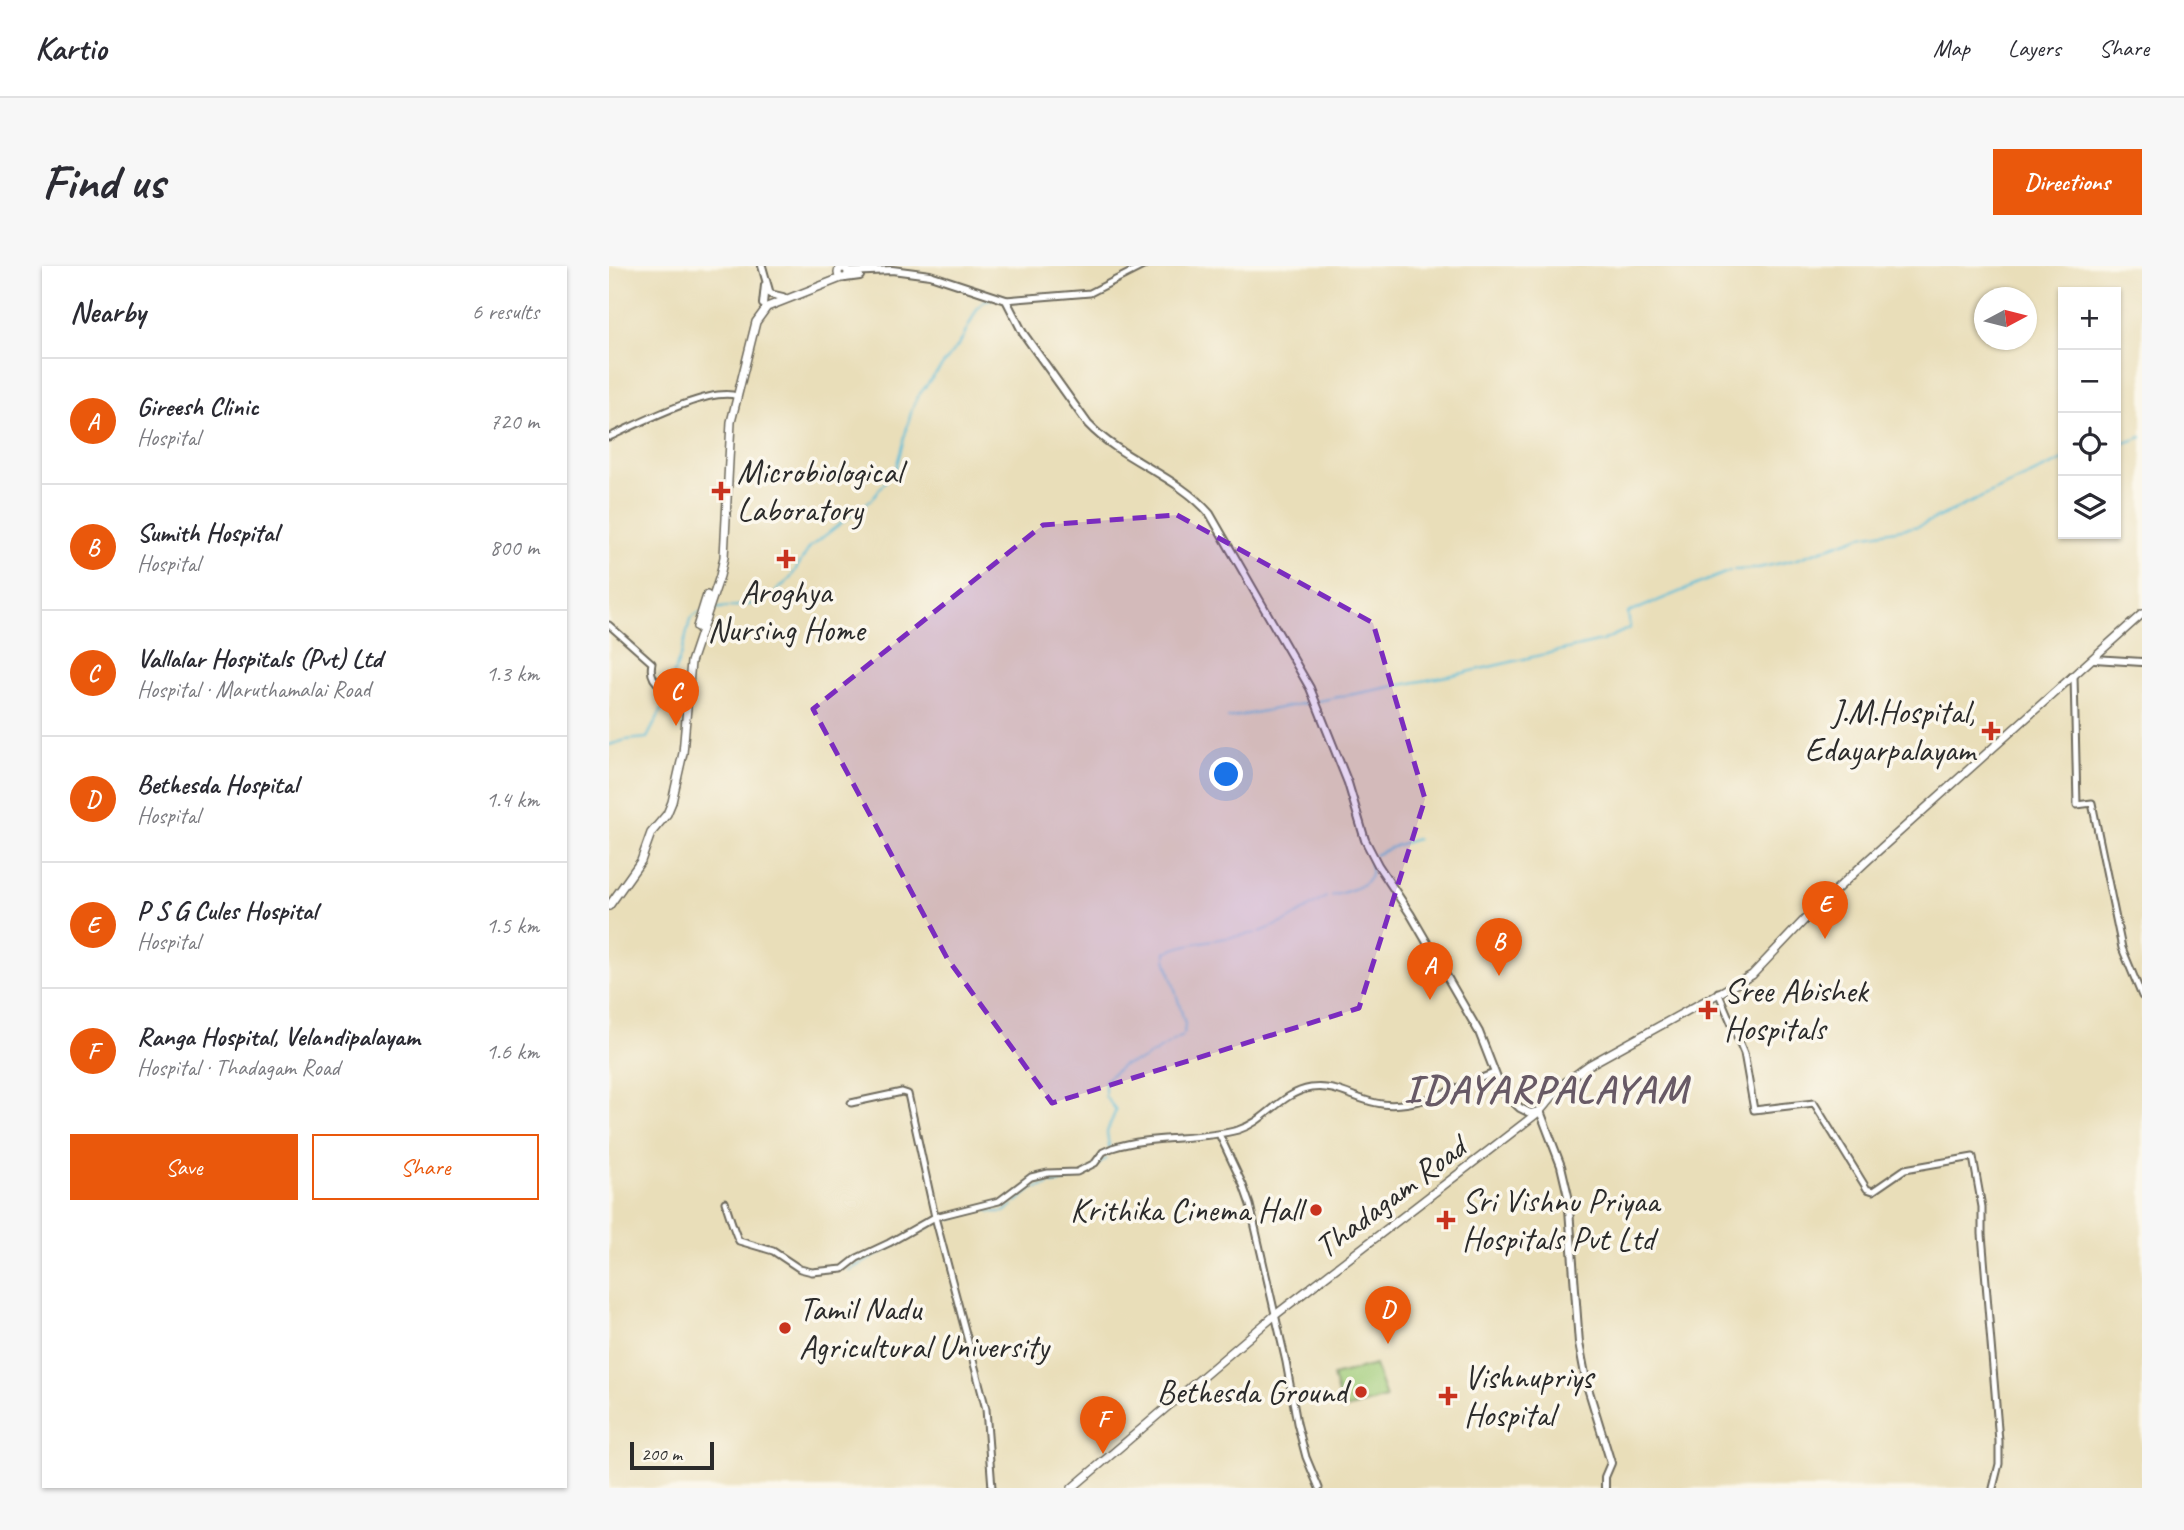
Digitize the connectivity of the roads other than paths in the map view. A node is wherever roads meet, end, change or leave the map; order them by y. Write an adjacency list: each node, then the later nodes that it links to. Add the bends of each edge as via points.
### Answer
1 (762, 266): 7 (main road)
2 (1143, 266): 6 (street, via 1090,293)
3 (873, 269): 4 (main road); 5 (main road)
4 (845, 271): 5 (main road); 7 (main road)
5 (917, 274): 6 (main road, via 948,279)
6 (1006, 299): 19 (main road, via 1023,333 1088,425 1182,488 1210,514 1310,688 1365,840 1479,1032)
7 (771, 300): 8 (main road, via 756,322)
8 (736, 396): 9 (street, via 691,402); 15 (main road, via 726,547 720,576 689,656)
9 (609, 437)
10 (2142, 614): 12 (main road, Thadagam Road)
11 (609, 625): 15 (street, via 652,663 652,679)
12 (2094, 659): 13 (main road); 14 (main road, Thadagam Road)
13 (2142, 662)
14 (2074, 676): 17 (main road, Thadagam Road, via 1940,793 1752,975); 18 (street, via 2077,805 2092,803 2122,948)
15 (687, 694): 16 (main road, via 669,800)
16 (609, 904)
17 (1719, 992): 21 (main road, Thadagam Road, via 1590,1065 1563,1084); 30 (street, via 1744,1053 1754,1110 1814,1103 1867,1189 1873,1191 1905,1169 1973,1157 1982,1207 1999,1441)
18 (2142, 996)
19 (1495, 1073): 21 (main road, via 1510,1100 1530,1113); 22 (street, via 1440,1094 1396,1104 1368,1101 1334,1088 1300,1090 1251,1126)
20 (851, 1103): 24 (street, via 908,1094)
21 (1540, 1111): 25 (main road, Thadagam Road); 29 (main road, via 1568,1196 1579,1343 1612,1463)
22 (1219, 1134): 24 (street, via 1110,1149 1077,1172 1031,1177 999,1201); 25 (street, via 1250,1205)
23 (725, 1202): 24 (street, via 739,1241 773,1251 812,1272 843,1269)
24 (935, 1217): 26 (street, via 986,1409)
25 (1274, 1316): 27 (main road, Thadagam Road); 28 (street, via 1297,1423)
26 (992, 1488)
27 (1072, 1488)
28 (1319, 1488)
29 (1605, 1488)
30 (1993, 1488)

